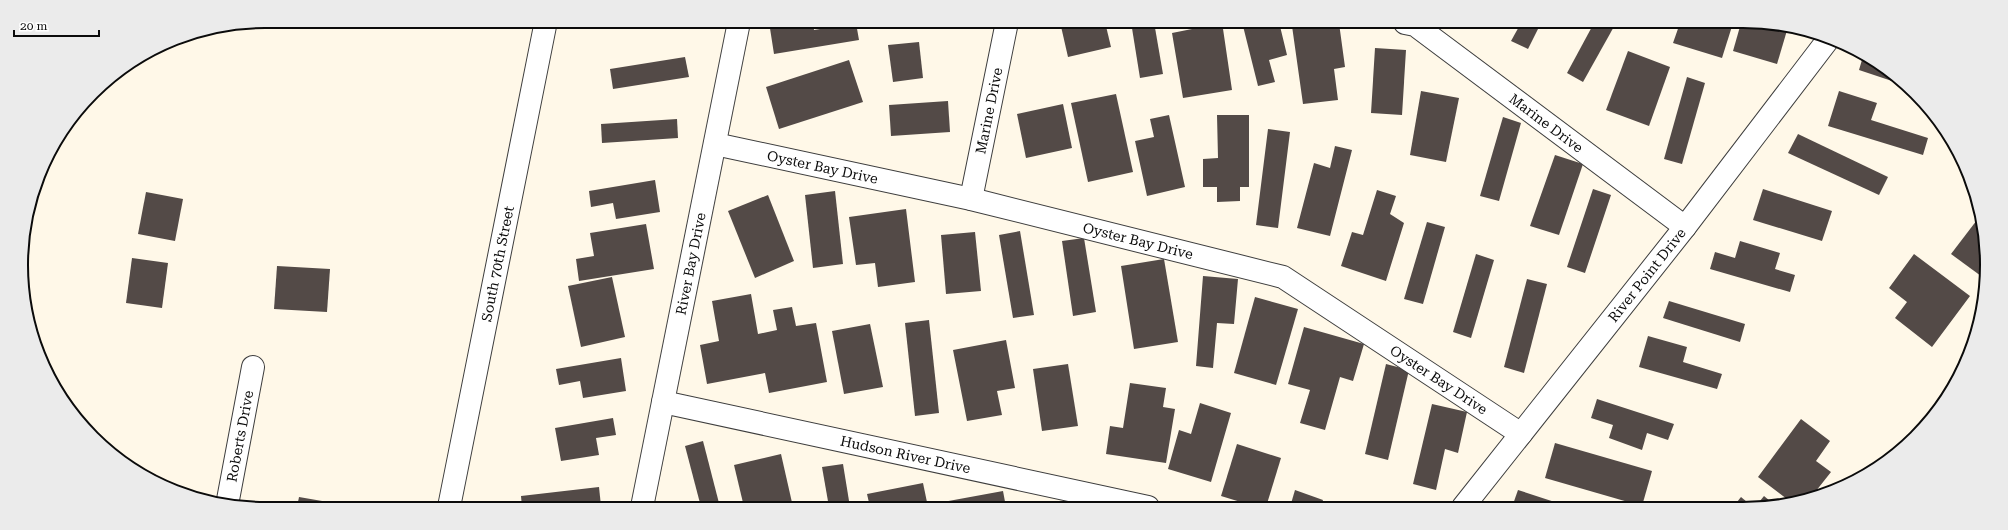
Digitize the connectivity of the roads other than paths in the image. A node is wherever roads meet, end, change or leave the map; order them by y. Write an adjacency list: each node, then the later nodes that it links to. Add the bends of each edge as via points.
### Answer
1 (545, 28): 13 (street, South 70th Street)
2 (738, 28): 6 (street, River Bay Drive)
3 (1006, 28): 7 (street, Marine Drive)
4 (1420, 28): 8 (street, Marine Drive)
5 (1825, 43): 8 (street, River Point Drive)
6 (715, 144): 7 (street, Oyster Bay Drive); 10 (street, River Bay Drive)
7 (971, 199): 11 (street, Oyster Bay Drive, via 1283,277)
8 (1685, 227): 11 (street, River Point Drive)
9 (253, 367): 12 (street, Roberts Drive)
10 (663, 402): 14 (street, River Bay Drive); 15 (street, Hudson River Drive)
11 (1521, 434): 16 (street, River Point Drive)
12 (228, 499)
13 (450, 502)
14 (643, 502)
15 (1125, 502)
16 (1467, 502)

